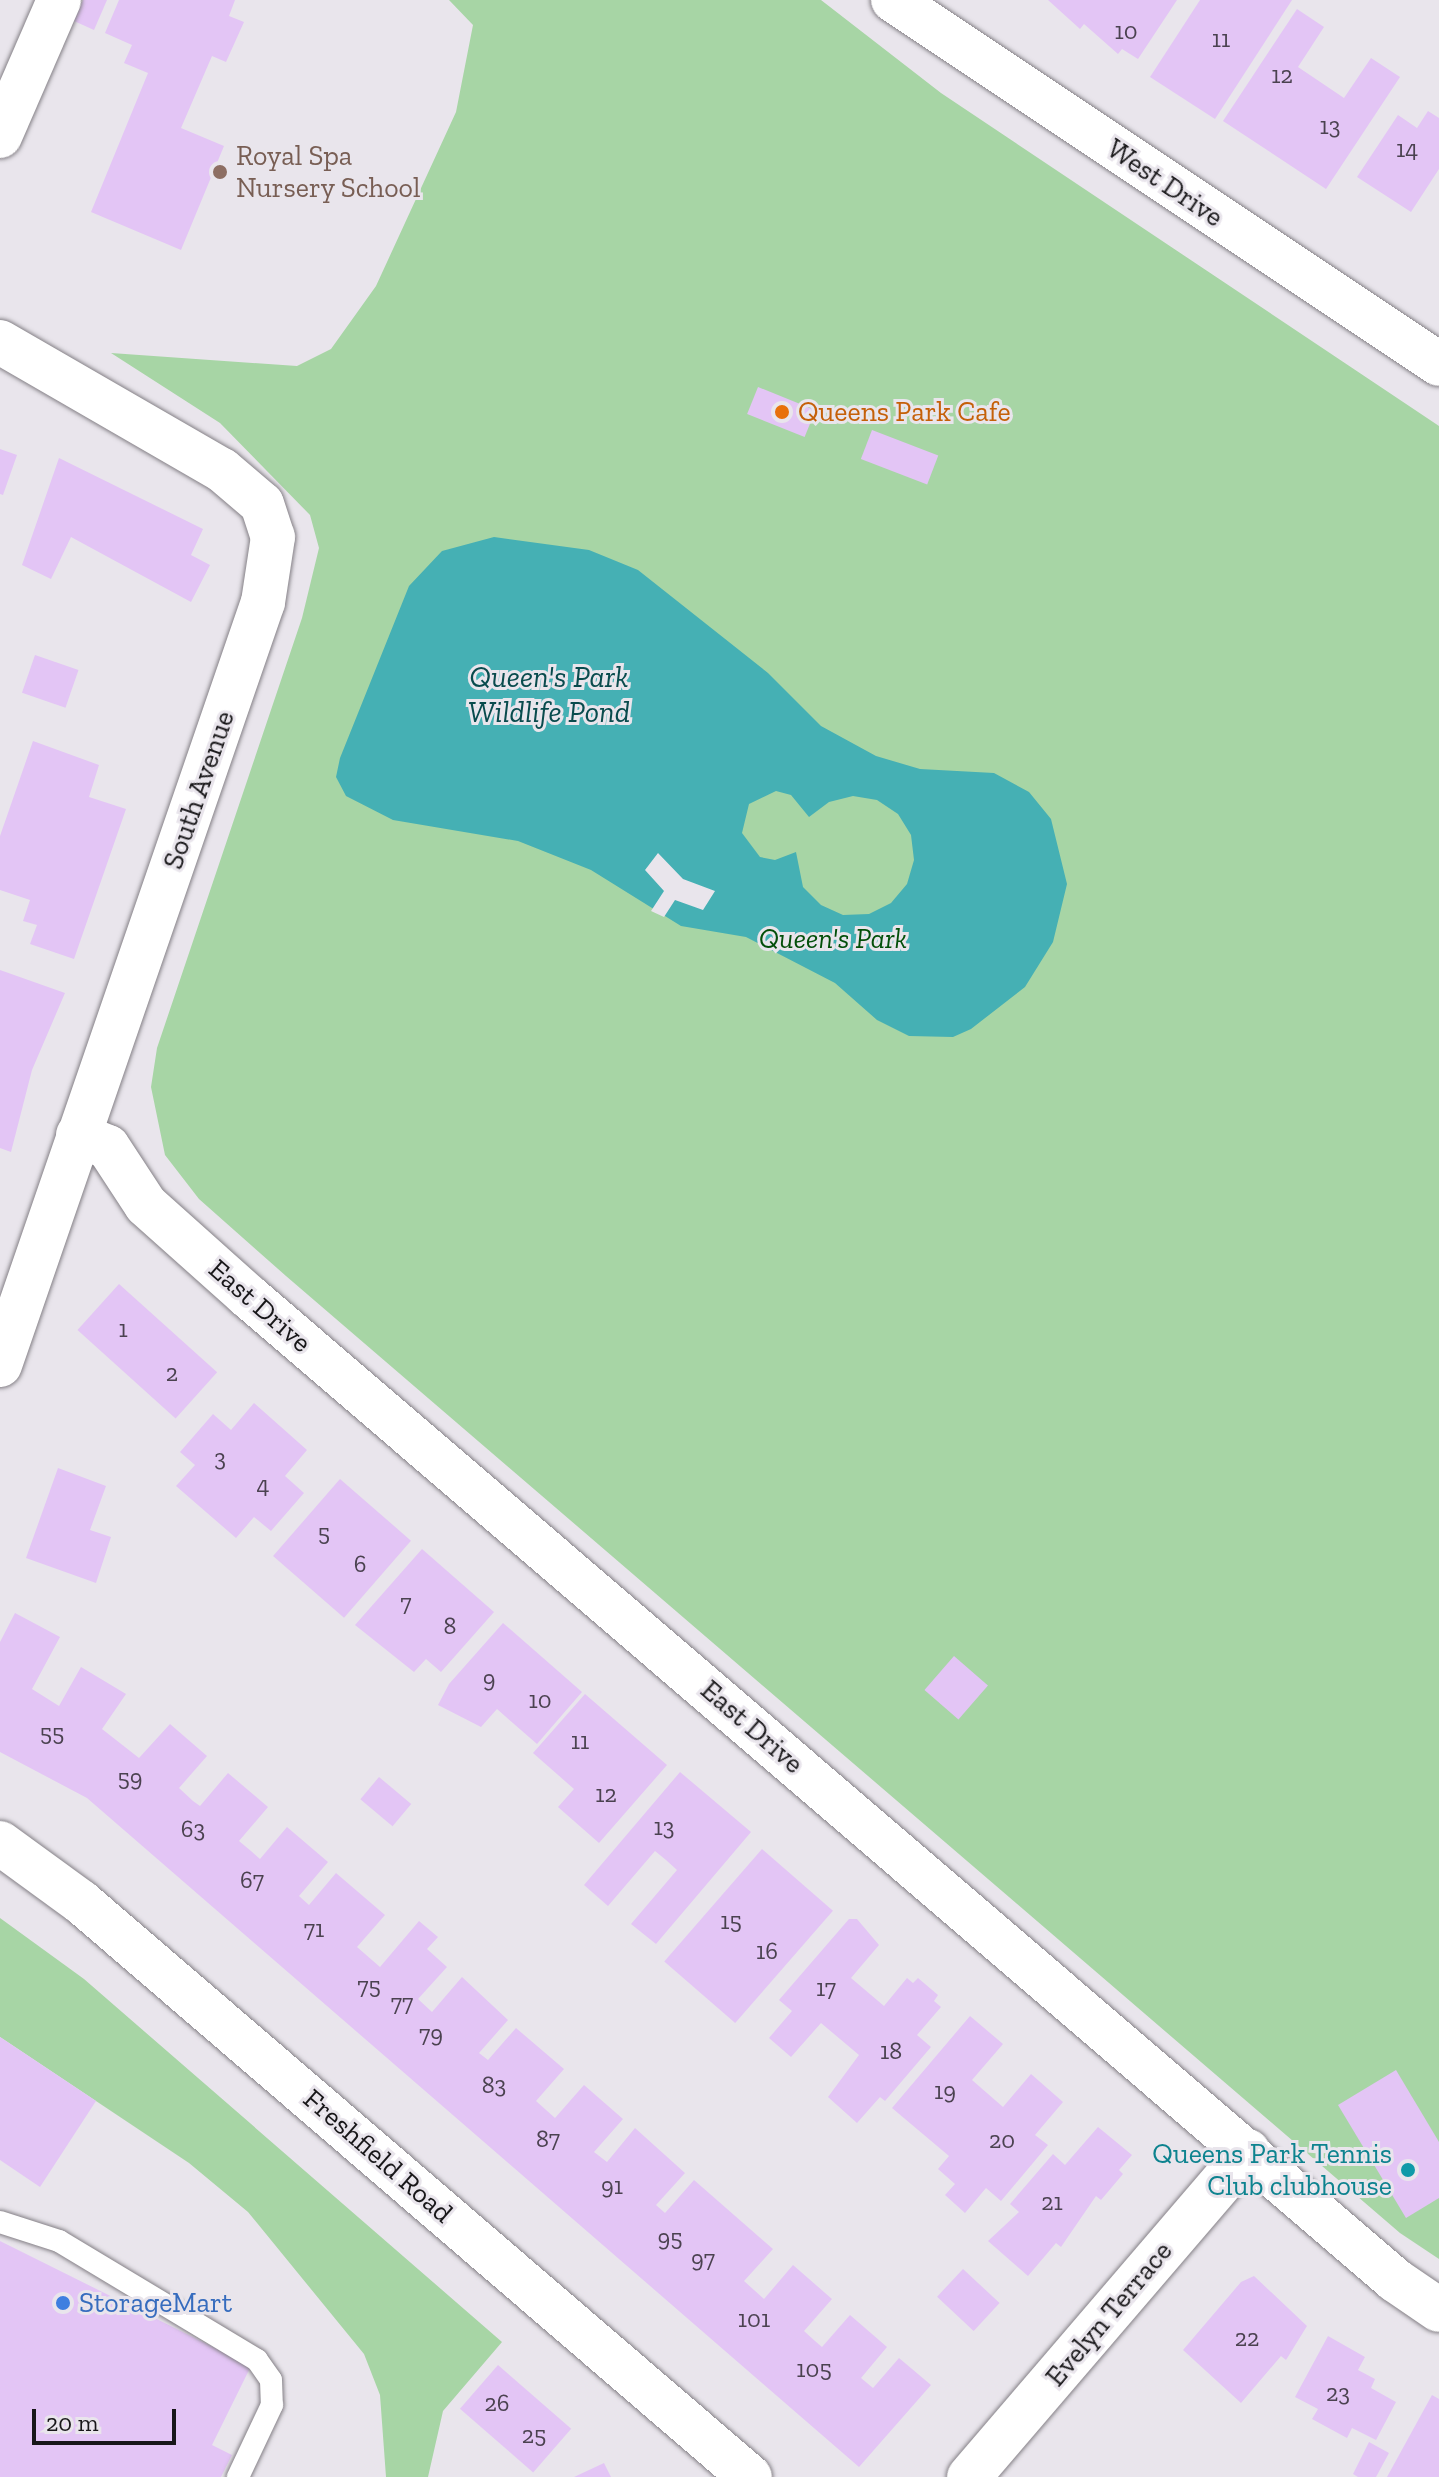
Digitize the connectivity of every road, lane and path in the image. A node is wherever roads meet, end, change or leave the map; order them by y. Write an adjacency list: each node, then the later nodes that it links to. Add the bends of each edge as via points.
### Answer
1 (893, 0): 5 (street, West Drive)
2 (56, 1): 3 (street)
3 (0, 136)
4 (0, 342): 6 (street, South Avenue, via 222,470 262,504 273,537 263,602)
5 (1439, 364)
6 (78, 1135): 7 (street, South Avenue); 9 (street, East Drive, via 108,1147 134,1192 177,1234)
7 (0, 1365)
8 (0, 1843): 13 (street, Freshfield Road, via 93,1912)
9 (1248, 2151): 11 (street, East Drive, via 1395,2280); 14 (street, Evelyn Terrace)
10 (0, 2222): 12 (lane, via 59,2241 257,2360 271,2380 272,2405)
11 (1439, 2310)
12 (238, 2477)
13 (750, 2477)
14 (969, 2477)

